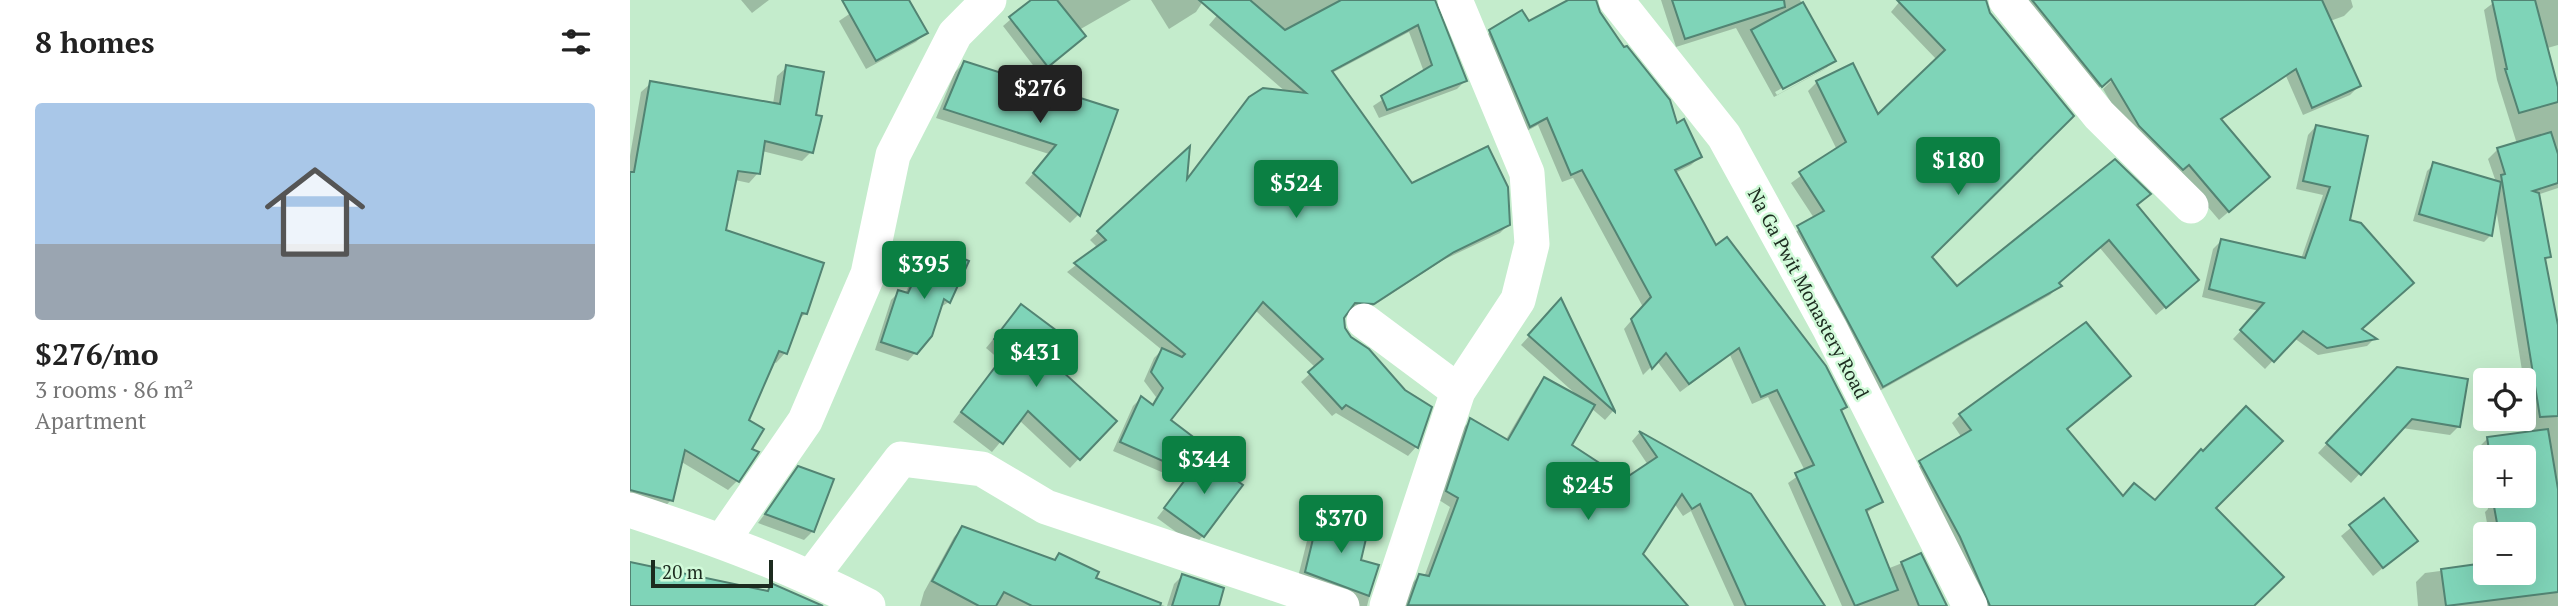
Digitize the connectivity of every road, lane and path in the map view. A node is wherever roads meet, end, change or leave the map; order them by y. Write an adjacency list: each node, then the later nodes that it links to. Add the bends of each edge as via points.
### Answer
1 (989, 0): 9 (street, via 955,34 892,155 868,274 805,421)
2 (1455, 0): 7 (street, via 1527,173 1532,244 1518,300)
3 (1616, 0): 14 (street, Na Ga Pwit Monastery Road, via 1724,136 1830,329)
4 (2006, 0): 5 (street, via 2099,115)
5 (2191, 206)
6 (1364, 321): 7 (street)
7 (1458, 391): 13 (street)
8 (630, 510): 9 (street)
9 (722, 541): 10 (street)
10 (812, 576): 11 (street); 12 (street, via 901,459 982,469 1046,507)
11 (868, 606)
12 (1342, 606)
13 (1387, 606)
14 (1970, 606)

